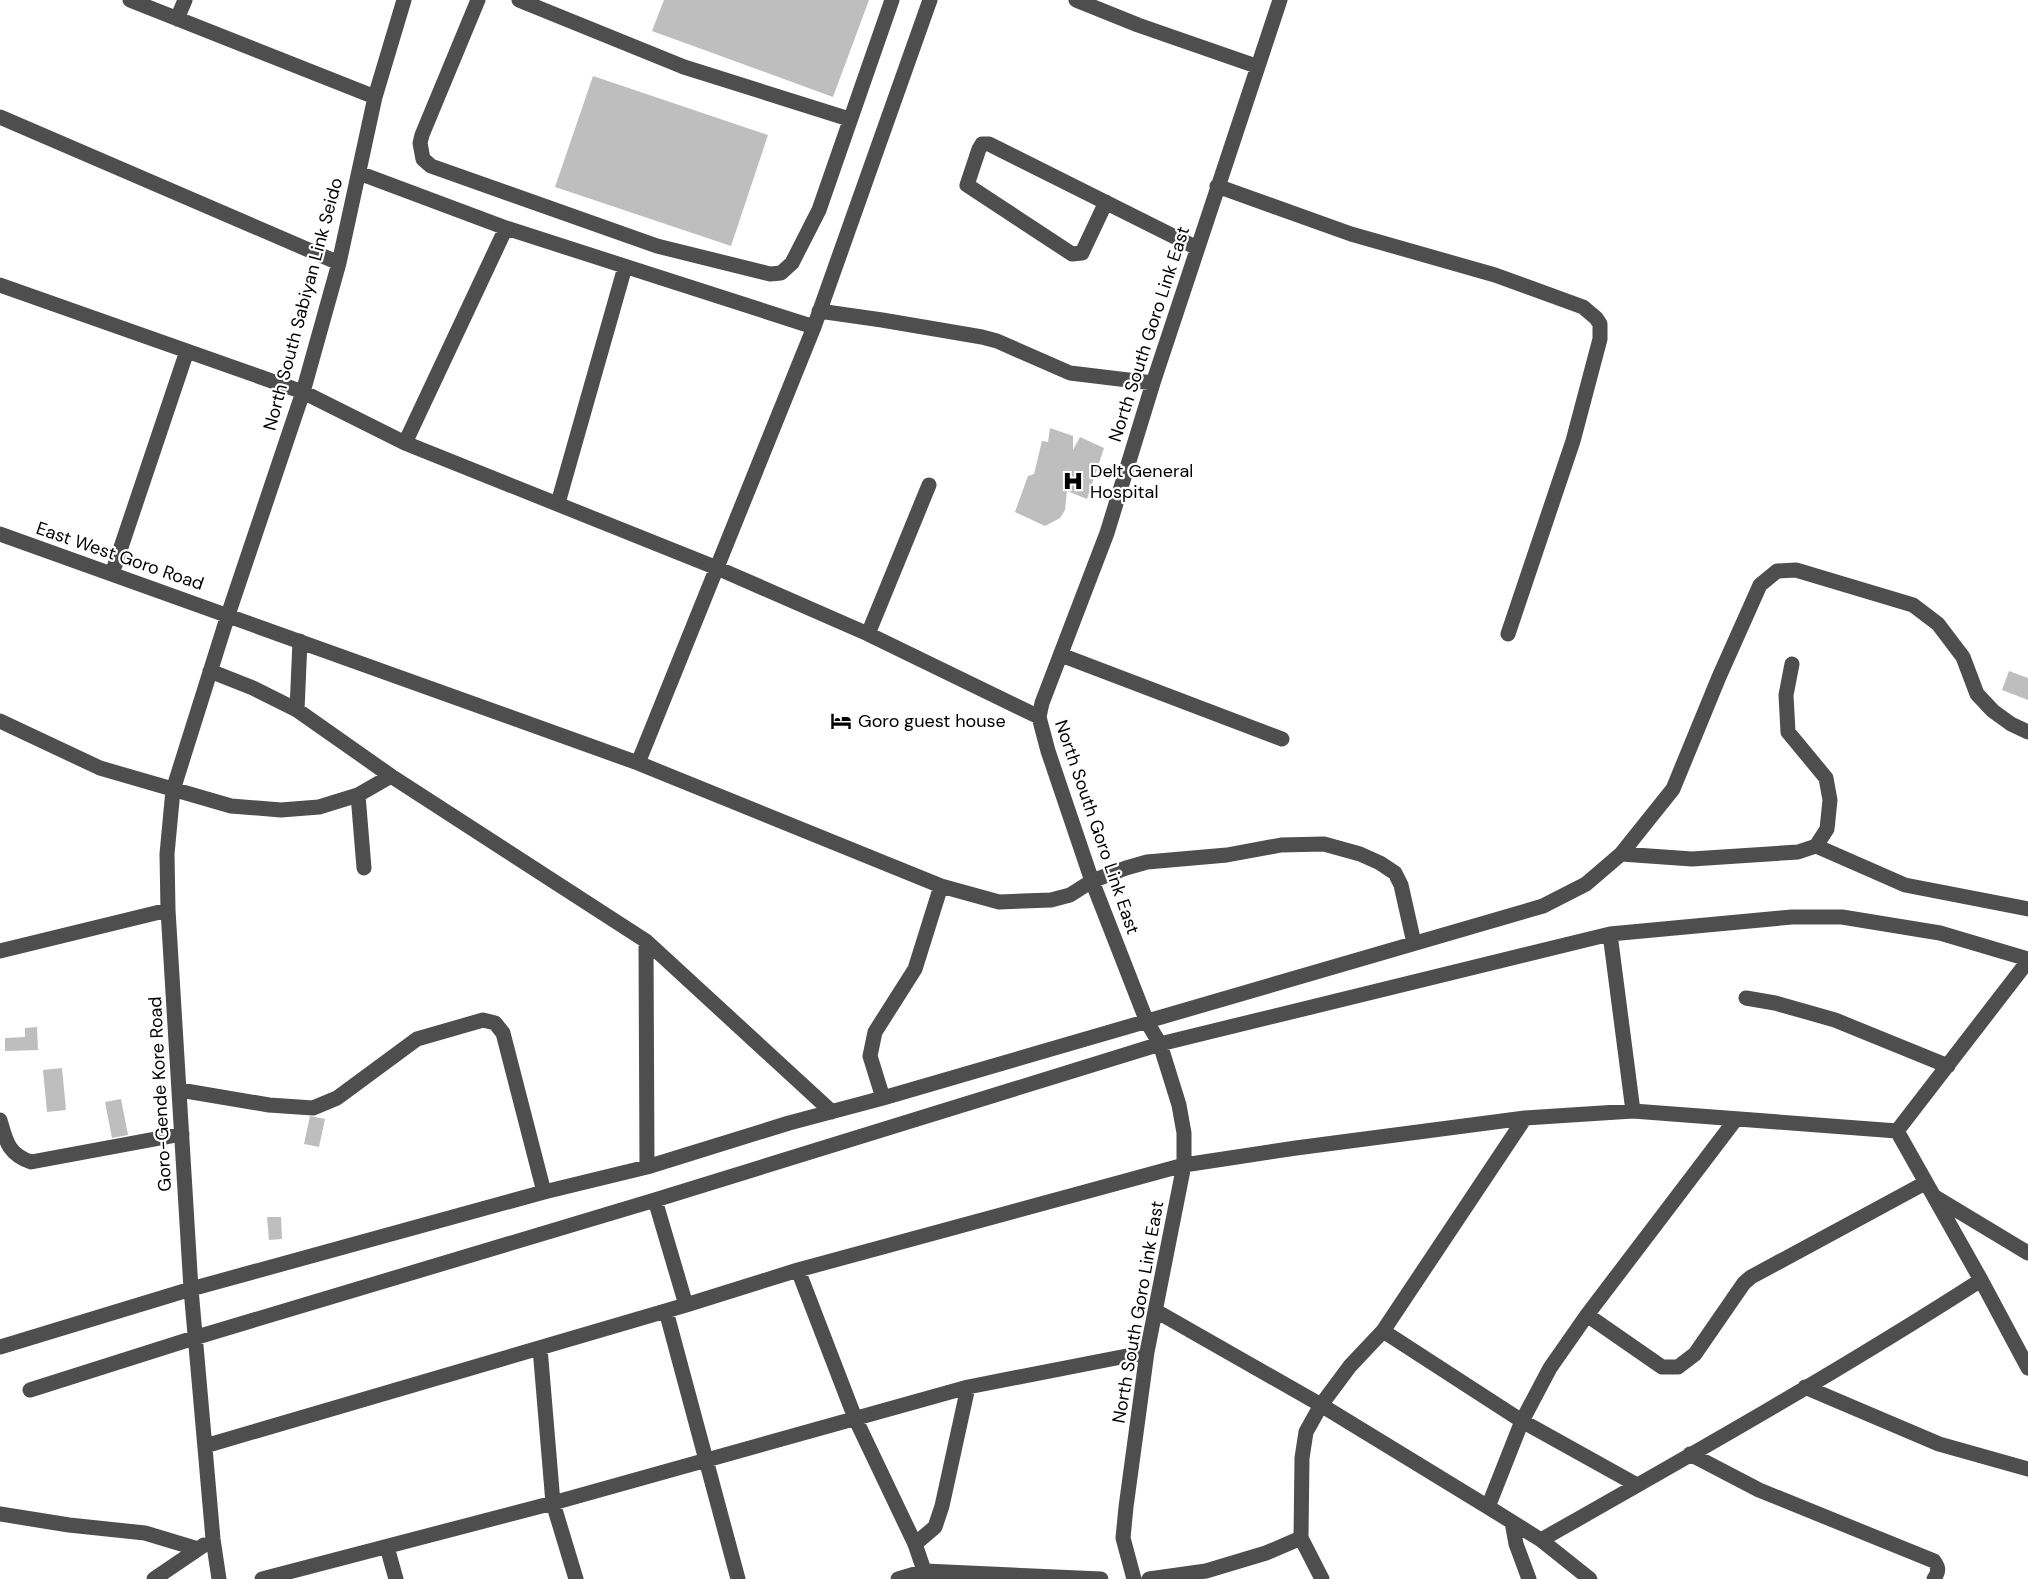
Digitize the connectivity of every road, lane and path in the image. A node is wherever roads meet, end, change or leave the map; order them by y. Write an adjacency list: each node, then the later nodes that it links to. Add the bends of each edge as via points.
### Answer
1 (130, 0): 10 (street)
2 (185, 0): 10 (street)
3 (404, 0): 12 (street, North South Sabiyan Link Seido)
4 (478, 0): 14 (street, via 422,135 423,159 431,166 657,246 770,274 785,270 819,210)
5 (519, 0): 14 (street, via 684,67)
6 (892, 0): 14 (street)
7 (930, 0): 23 (street)
8 (1076, 0): 11 (street)
9 (1280, 0): 11 (street, North South Goro Link East)
10 (177, 20): 12 (street)
11 (1257, 66): 16 (street, North South Goro Link East)
12 (375, 98): 15 (street, North South Sabiyan Link Seido)
13 (0, 117): 20 (street)
14 (849, 120)
15 (359, 173): 18 (street); 20 (street, North South Sabiyan Link Seido)
16 (1218, 186): 19 (street, North South Goro Link East); 36 (street, via 1351,234 1495,276 1583,307 1600,324 1600,339 1573,441)
17 (1106, 202): 17 (street, via 1082,253 1072,254 968,185 979,148 985,143); 19 (street)
18 (506, 228): 21 (street); 28 (street)
19 (1197, 248): 26 (street, North South Goro Link East)
20 (339, 263): 27 (street, North South Sabiyan Link Seido)
21 (625, 267): 24 (street); 30 (street)
22 (0, 285): 25 (street)
23 (819, 311): 24 (street); 26 (street, via 982,337 1070,374)
24 (814, 327): 32 (street)
25 (187, 351): 27 (street); 33 (street)
26 (1153, 383): 38 (street, North South Goro Link East, via 1107,533)
27 (303, 392): 28 (street); 34 (street, North South Sabiyan Link Seido)
28 (405, 443): 30 (street)
29 (929, 485): 35 (street)
30 (558, 503): 32 (street)
31 (0, 535): 33 (street, East West Goro Road)
32 (717, 568): 35 (street); 46 (street)
33 (112, 574): 34 (street, East West Goro Road)
34 (228, 615): 37 (street, East West Goro Road); 40 (street, Goro-Gende Kore Road)
35 (868, 634): 42 (street)
36 (1508, 634)
37 (300, 641): 41 (street); 46 (street, East West Goro Road)
38 (1061, 655): 42 (street, North South Goro Link East); 45 (street)
39 (1792, 664): 50 (street, via 1786,695 1788,732 1826,778 1830,800 1827,829)
40 (210, 671): 41 (street); 48 (street, Goro-Gende Kore Road)
41 (297, 710): 47 (street)
42 (1038, 717): 53 (street, North South Goro Link East)
43 (0, 721): 48 (street, via 100,768)
44 (2028, 732): 51 (street, via 1993,711 1977,694 1964,657 1938,624 1913,605 1796,570 1777,570 1760,585 1673,789)
45 (1282, 739)
46 (638, 763): 54 (street, East West Goro Road)
47 (391, 776): 49 (street); 58 (street)
48 (173, 790): 49 (street, via 231,806 281,810 319,807); 56 (street, Goro-Gende Kore Road, via 167,854)
49 (358, 795): 52 (street)
50 (1816, 846): 51 (street, via 1798,852 1703,858); 55 (street, via 1905,885)
51 (1621, 854): 59 (street, via 1586,884 1543,906)
52 (364, 868)
53 (1092, 881): 54 (street, East West Goro Road, via 1070,895 1032,902 999,902); 59 (street, East West Goro Road, via 1147,862 1227,855 1281,845 1324,844 1360,854 1395,873); 63 (street, North South Goro Link East)
54 (941, 886): 67 (street, via 915,969 875,1032 870,1056)
55 (2028, 909)
56 (168, 910): 60 (street); 66 (street, Goro-Gende Kore Road)
57 (1610, 934): 61 (street, via 1792,916 1842,917 1940,933); 64 (street); 68 (street)
58 (646, 942): 69 (street); 76 (street)
59 (1414, 943): 63 (street)
60 (0, 951)
61 (2028, 960): 65 (street)
62 (1746, 998): 65 (street, via 1835,1020)
63 (1147, 1022): 64 (street, North South Goro Link East); 67 (street)
64 (1160, 1044): 75 (street, North South Goro Link East, via 1179,1105); 79 (street)
65 (1948, 1066): 73 (street)
66 (180, 1090): 74 (street, Goro-Gende Kore Road); 78 (street, via 313,1108 337,1098 417,1039 489,1021 503,1033)
67 (883, 1098): 69 (street)
68 (1633, 1111): 70 (street); 72 (street)
69 (832, 1112): 76 (street)
70 (1525, 1118): 75 (street); 88 (street)
71 (0, 1119): 74 (street, via 7,1142 18,1157 31,1162)
72 (1736, 1119): 73 (street); 87 (street)
73 (1897, 1131): 77 (street)
74 (182, 1134): 83 (street, Goro-Gende Kore Road)
75 (1184, 1165): 81 (street); 86 (street, North South Goro Link East)
76 (647, 1167): 78 (street)
77 (1928, 1189): 80 (street); 82 (street); 87 (street, via 1751,1277 1695,1354 1678,1367 1662,1367)
78 (544, 1192): 83 (street)
79 (656, 1200): 84 (street); 89 (street)
80 (2028, 1253)
81 (798, 1270): 84 (street); 98 (street)
82 (1981, 1280): 93 (street); 95 (street)
83 (191, 1289): 89 (street, Goro-Gende Kore Road); 90 (street)
84 (686, 1305): 85 (street)
85 (666, 1311): 91 (street); 102 (street)
86 (1156, 1311): 92 (street, North South Goro Link East); 97 (street)
87 (1587, 1315): 99 (street, via 1550,1368)
88 (1383, 1331): 97 (street); 99 (street)
89 (194, 1338): 96 (street); 100 (street, Goro-Gende Kore Road)
90 (0, 1347)
91 (540, 1348): 100 (street); 105 (street)
92 (1147, 1352): 94 (street); 124 (street, North South Goro Link East, via 1123,1538)
93 (2028, 1368)
94 (968, 1387): 98 (street); 112 (street, via 935,1527)
95 (1805, 1387): 101 (street); 103 (street, via 1939,1444)
96 (30, 1390)
97 (1321, 1405): 106 (street); 109 (street, via 1306,1432 1302,1458)
98 (855, 1418): 102 (street); 112 (street)
99 (1522, 1421): 104 (street); 106 (street)
100 (205, 1446): 110 (street, Goro-Gende Kore Road)
101 (1690, 1454): 104 (street); 129 (street, via 1759,1490 1934,1561 1938,1567)
102 (706, 1460): 105 (street); 121 (street)
103 (2028, 1469)
104 (1638, 1485): 111 (street)
105 (553, 1503): 113 (street); 120 (street)
106 (1488, 1507): 108 (street)
107 (0, 1514): 114 (street, via 145,1533)
108 (1512, 1522): 111 (street); 127 (street)
109 (1301, 1538): 125 (street, via 1206,1571); 126 (street)
110 (213, 1539): 114 (street); 117 (street, Goro-Gende Kore Road)
111 (1541, 1540): 128 (street)
112 (915, 1544): 115 (street)
113 (387, 1547): 118 (street); 119 (street)
114 (198, 1549): 116 (street)
115 (926, 1575): 122 (street); 123 (street)
116 (154, 1579)
117 (219, 1579)
118 (262, 1579)
119 (396, 1579)
120 (576, 1579)
121 (738, 1579)
122 (898, 1579)
123 (1101, 1579)
124 (1134, 1579)
125 (1149, 1579)
126 (1322, 1579)
127 (1529, 1579)
128 (1590, 1579)
129 (1934, 1579)

